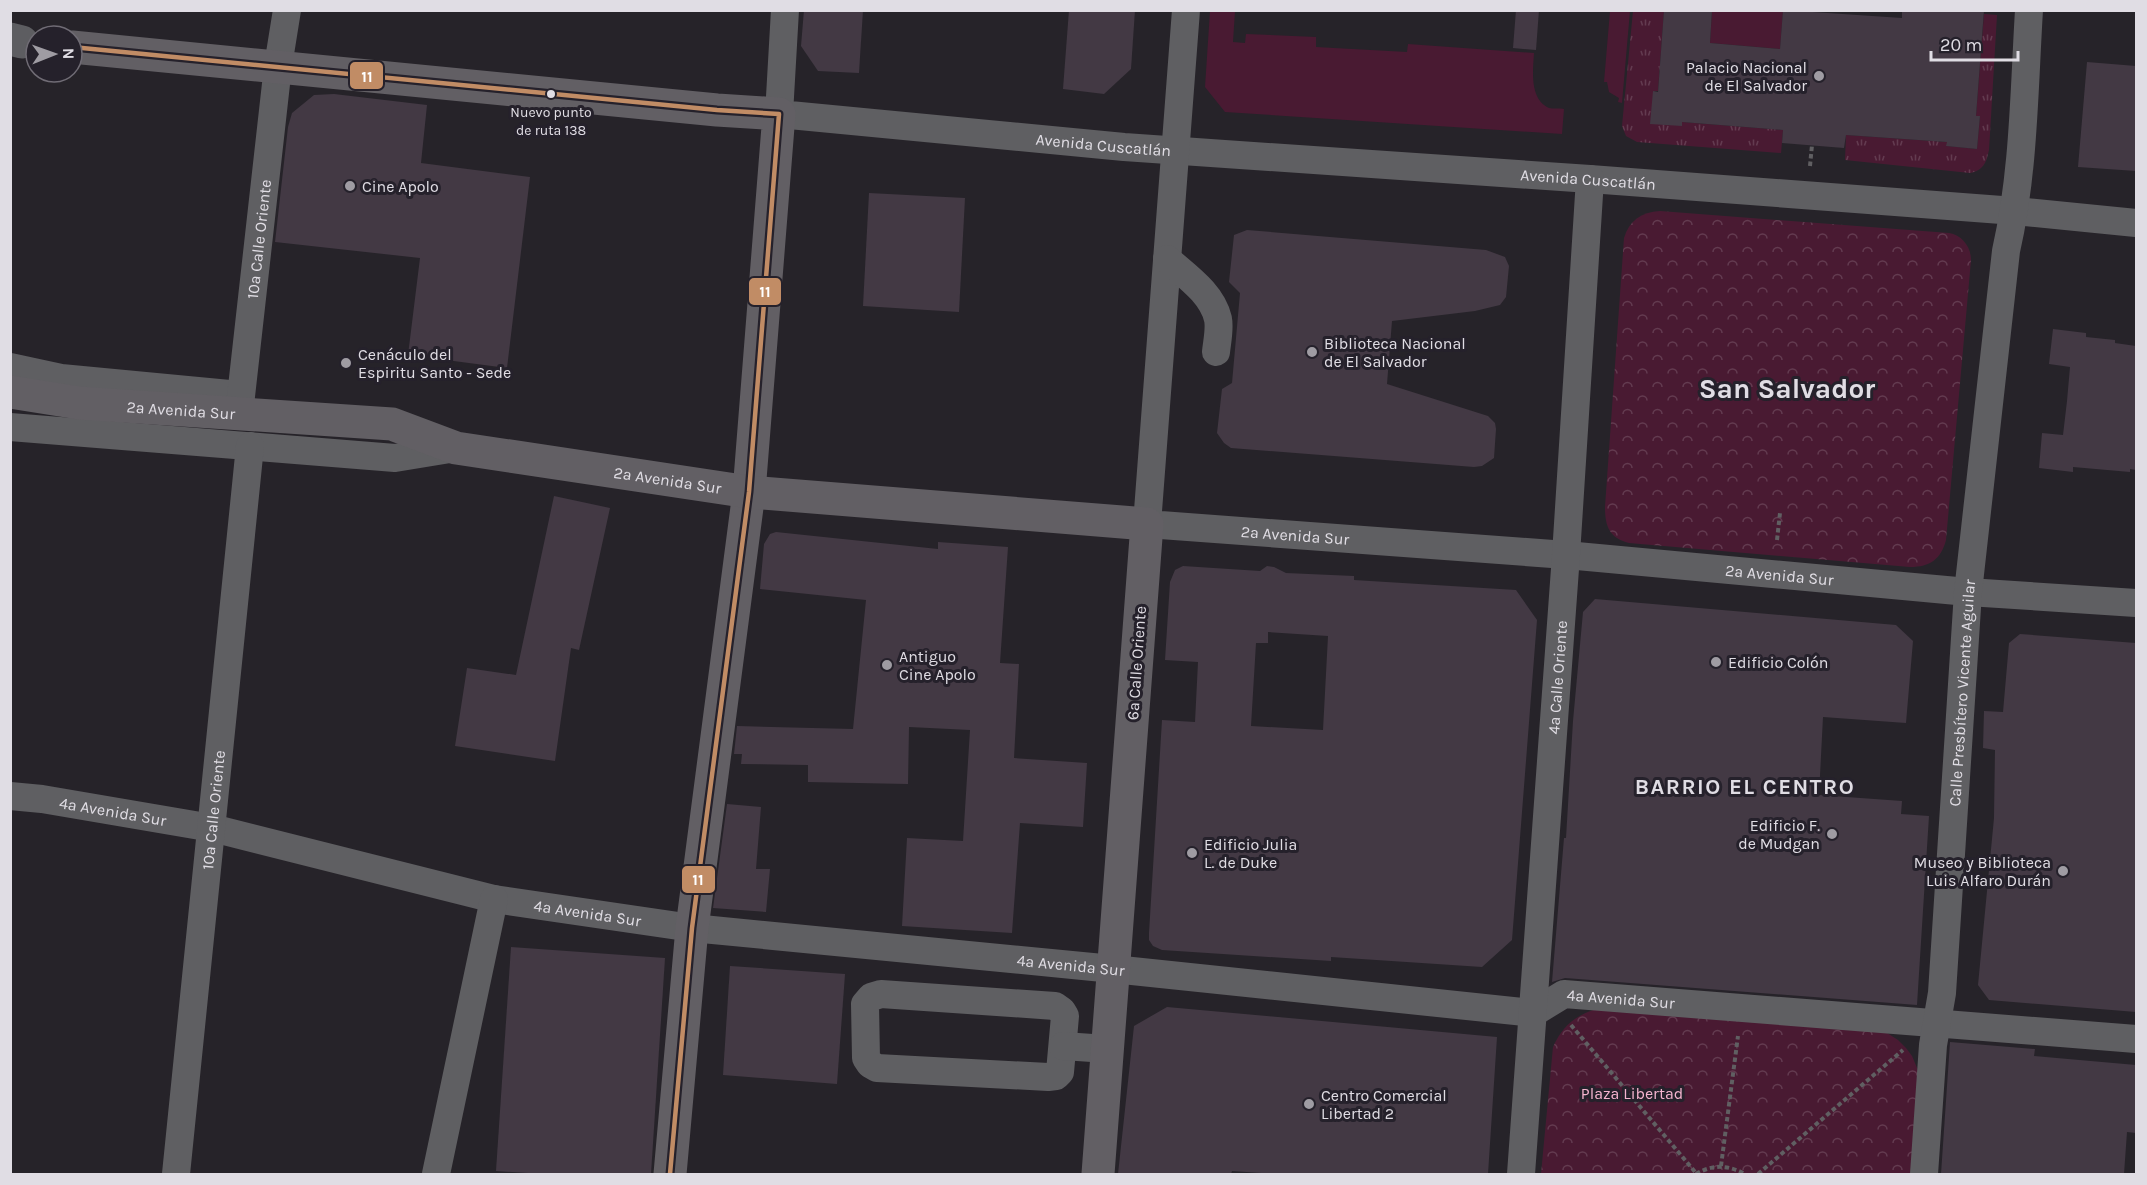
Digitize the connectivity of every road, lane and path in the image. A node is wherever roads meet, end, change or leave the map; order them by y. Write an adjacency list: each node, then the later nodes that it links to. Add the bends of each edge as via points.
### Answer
1 (287, 10): 6 (street, 10a Calle Oriente)
2 (784, 10): 7 (street)
3 (1186, 10): 9 (street, 6a Calle Oriente)
4 (2029, 10): 12 (street, Calle Presbítero Vicente Aguilar)
5 (84, 48): 6 (main road, Avenida Cuscatlán)
6 (278, 66): 7 (main road, Avenida Cuscatlán); 18 (street, 10a Calle Oriente)
7 (779, 114): 9 (street, Avenida Cuscatlán); 22 (main road)
8 (1812, 145): 10 (path)
9 (1175, 151): 11 (street, Avenida Cuscatlán); 14 (street, 6a Calle Oriente)
10 (1810, 166)
11 (1590, 179): 12 (street, Avenida Cuscatlán); 26 (street, 4a Calle Oriente)
12 (2015, 211): 13 (street, Avenida Cuscatlán); 27 (street, Calle Presbítero Vicente Aguilar, via 2006,251)
13 (2136, 224)
14 (1167, 259): 15 (street, via 1210,301 1218,320); 24 (street, 6a Calle Oriente)
15 (1216, 352)
16 (10, 367): 18 (street, 2a Avenida Sur)
17 (10, 392): 18 (main road, 2a Avenida Sur, via 79,403)
18 (240, 404): 21 (main road, 2a Avenida Sur, via 392,424)
19 (10, 428): 20 (street, 2a Avenida Sur)
20 (250, 446): 21 (street, 2a Avenida Sur, via 395,458); 30 (street, 10a Calle Oriente)
21 (456, 448): 22 (main road, 2a Avenida Sur)
22 (749, 492): 24 (main road, 2a Avenida Sur); 32 (main road)
23 (1779, 513): 25 (path)
24 (1147, 524): 26 (street, 2a Avenida Sur); 34 (main road, 6a Calle Oriente)
25 (1777, 540)
26 (1566, 555): 27 (street, 2a Avenida Sur); 36 (street, 4a Calle Oriente)
27 (1968, 592): 28 (street, 2a Avenida Sur); 38 (street, Calle Presbítero Vicente Aguilar)
28 (2136, 603)
29 (10, 796): 30 (street, 4a Avenida Sur)
30 (212, 828): 31 (street, 4a Avenida Sur); 43 (street, 10a Calle Oriente)
31 (494, 899): 32 (street, 4a Avenida Sur); 44 (street)
32 (692, 928): 33 (street, 4a Avenida Sur); 45 (main road)
33 (992, 957): 34 (street, 4a Avenida Sur); 35 (street)
34 (1113, 969): 36 (street, 4a Avenida Sur); 41 (main road, 6a Calle Oriente)
35 (990, 1002): 40 (street, via 1055,1006 1065,1016); 40 (street, via 880,994 872,997 865,1004 866,1058 877,1068 1048,1077 1060,1072)
36 (1544, 1006): 37 (street, 4a Avenida Sur, via 1564,994); 47 (street, 4a Calle Oriente); 48 (path, via 1569,1022)
37 (1742, 1008): 38 (street, 4a Avenida Sur); 42 (path)
38 (1937, 1023): 39 (street, 4a Avenida Sur); 50 (path); 51 (street, Calle Presbítero Vicente Aguilar)
39 (2136, 1039)
40 (1063, 1046): 41 (street)
41 (1107, 1049): 46 (main road, 6a Calle Oriente)
42 (1721, 1166): 48 (path, via 1708,1167); 49 (path)
43 (176, 1174)
44 (436, 1174)
45 (670, 1174)
46 (1098, 1174)
47 (1521, 1174)
48 (1696, 1174)
49 (1745, 1174)
50 (1758, 1174)
51 (1924, 1174)

